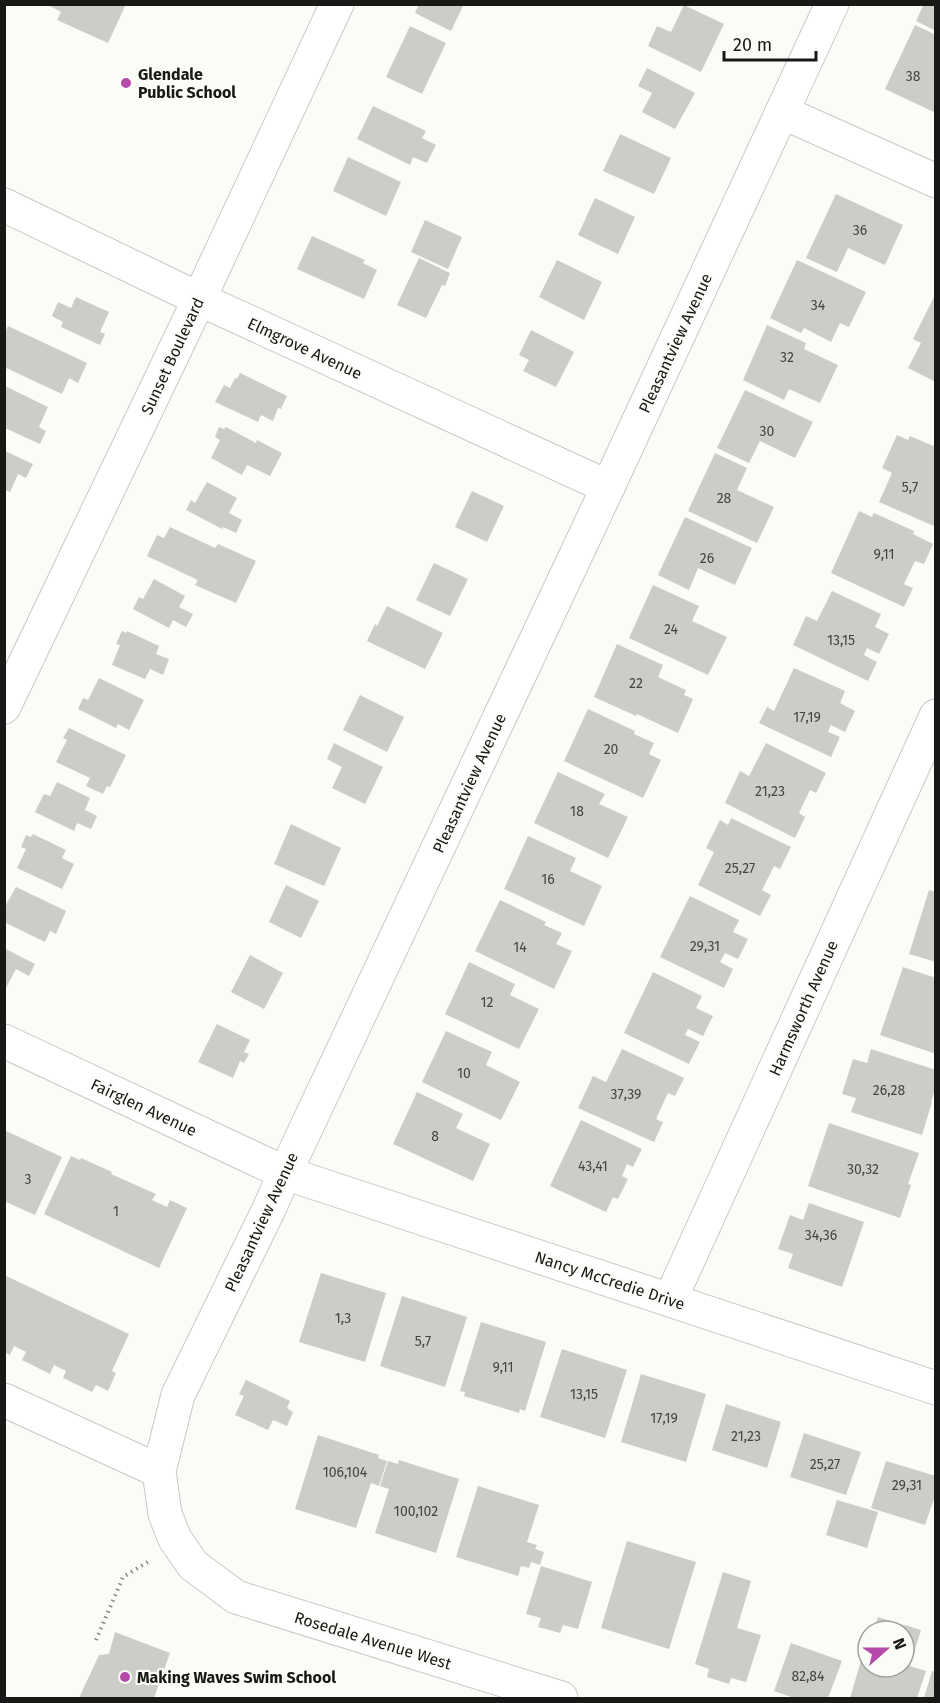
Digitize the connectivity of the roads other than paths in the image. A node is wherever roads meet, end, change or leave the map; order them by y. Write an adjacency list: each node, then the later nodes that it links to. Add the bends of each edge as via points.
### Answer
1 (337, 4): 6 (street, Sunset Boulevard)
2 (832, 4): 3 (street, Pleasantview Avenue)
3 (782, 112): 4 (street); 7 (street, Pleasantview Avenue)
4 (936, 180)
5 (4, 205): 6 (street, Elmgrove Avenue)
6 (199, 299): 7 (street, Elmgrove Avenue); 8 (street, Sunset Boulevard)
7 (608, 487): 11 (street, Pleasantview Avenue)
8 (4, 707)
9 (936, 716): 12 (street, Harmsworth Avenue)
10 (4, 1041): 11 (street, Fairglen Avenue)
11 (285, 1173): 12 (street, Nancy McCredie Drive); 15 (street, Pleasantview Avenue, via 178,1395)
12 (670, 1300): 13 (street, Nancy McCredie Drive)
13 (936, 1388)
14 (4, 1400): 15 (street)
15 (159, 1472): 16 (street, Pleasantview Avenue, via 165,1514)
16 (186, 1555): 17 (street, Rosedale Avenue West, via 236,1597)
17 (561, 1698)

